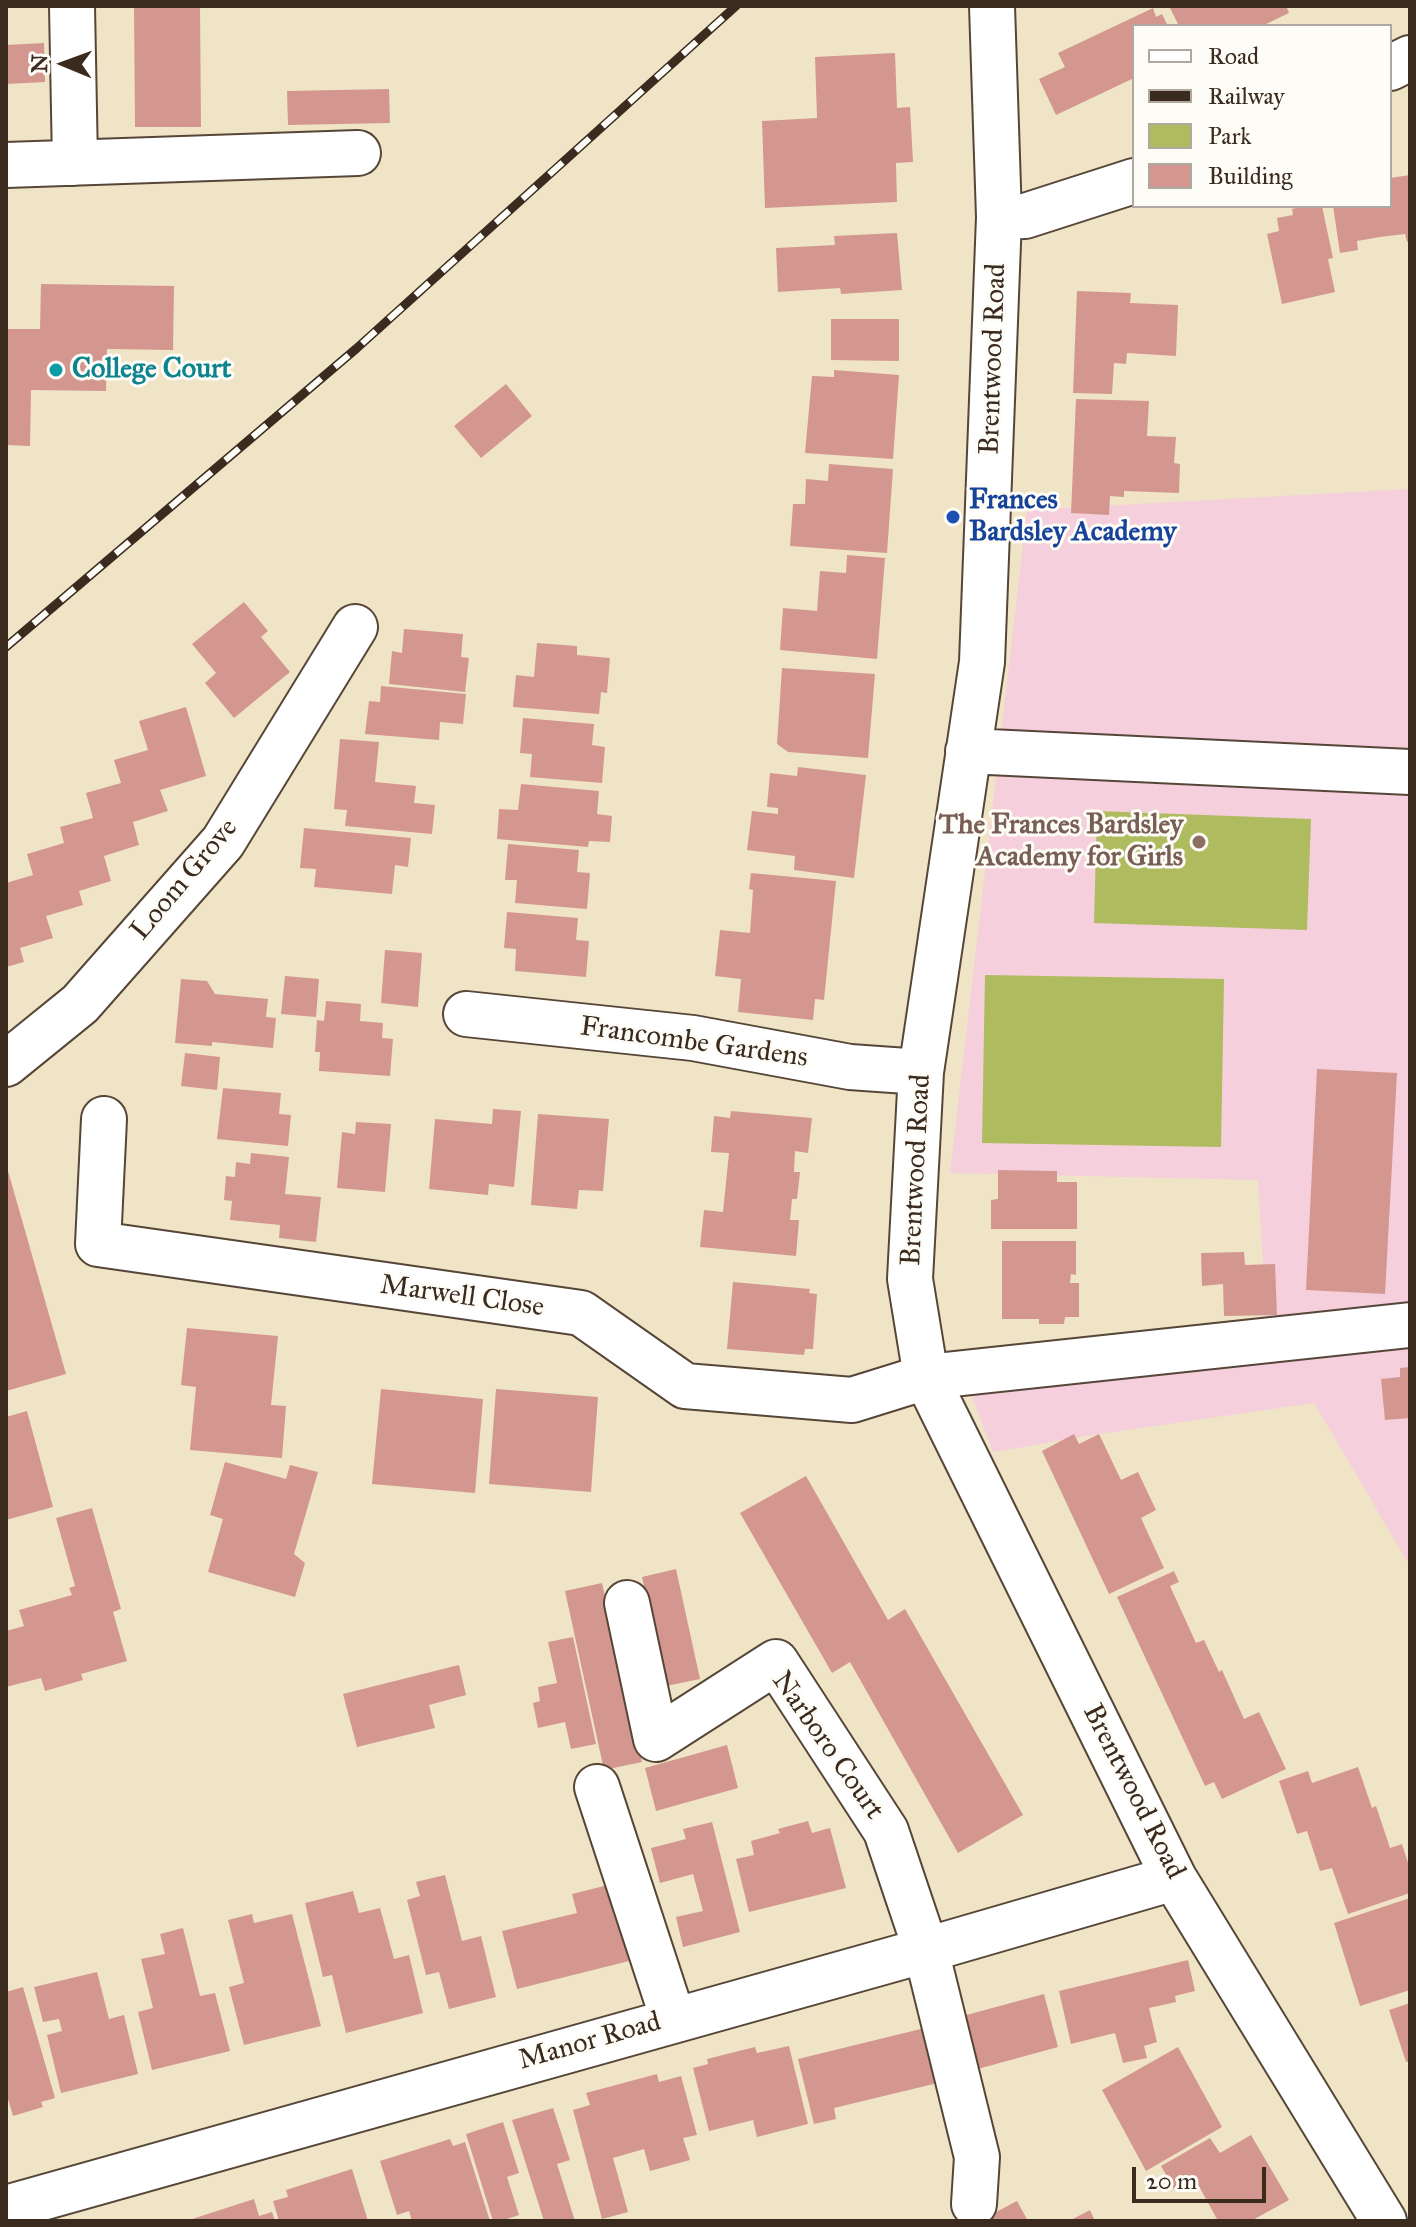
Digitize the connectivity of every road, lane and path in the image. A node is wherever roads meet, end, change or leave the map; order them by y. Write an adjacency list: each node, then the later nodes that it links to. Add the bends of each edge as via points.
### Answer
1 (72, 6): 6 (street)
2 (992, 6): 9 (street, Brentwood Road)
3 (1410, 58): 4 (street)
4 (1392, 67)
5 (358, 153): 6 (street)
6 (75, 163): 7 (street)
7 (6, 165)
8 (1132, 182): 9 (street, via 1025,216)
9 (999, 217): 11 (street, Brentwood Road, via 982,662)
10 (355, 627): 14 (street, Loom Grove, via 223,842 80,1004)
11 (968, 751): 12 (street); 15 (street, Brentwood Road)
12 (1410, 772)
13 (466, 1014): 15 (street, Francombe Gardens, via 693,1038 850,1067)
14 (6, 1064)
15 (921, 1072): 18 (street, Brentwood Road, via 910,1279)
16 (104, 1119): 18 (street, Marwell Close, via 98,1244 581,1313 685,1386 852,1400)
17 (1410, 1325): 18 (street)
18 (926, 1377): 21 (street, Brentwood Road)
19 (627, 1603): 22 (street, Narboro Court, via 656,1739 776,1662 886,1831)
20 (597, 1787): 23 (street)
21 (1174, 1878): 22 (street, Manor Road); 26 (street, Brentwood Road)
22 (926, 1950): 23 (street, Manor Road); 24 (street, via 977,2157)
23 (673, 2019): 25 (street, Manor Road)
24 (974, 2204)
25 (6, 2208)
26 (1383, 2220)

